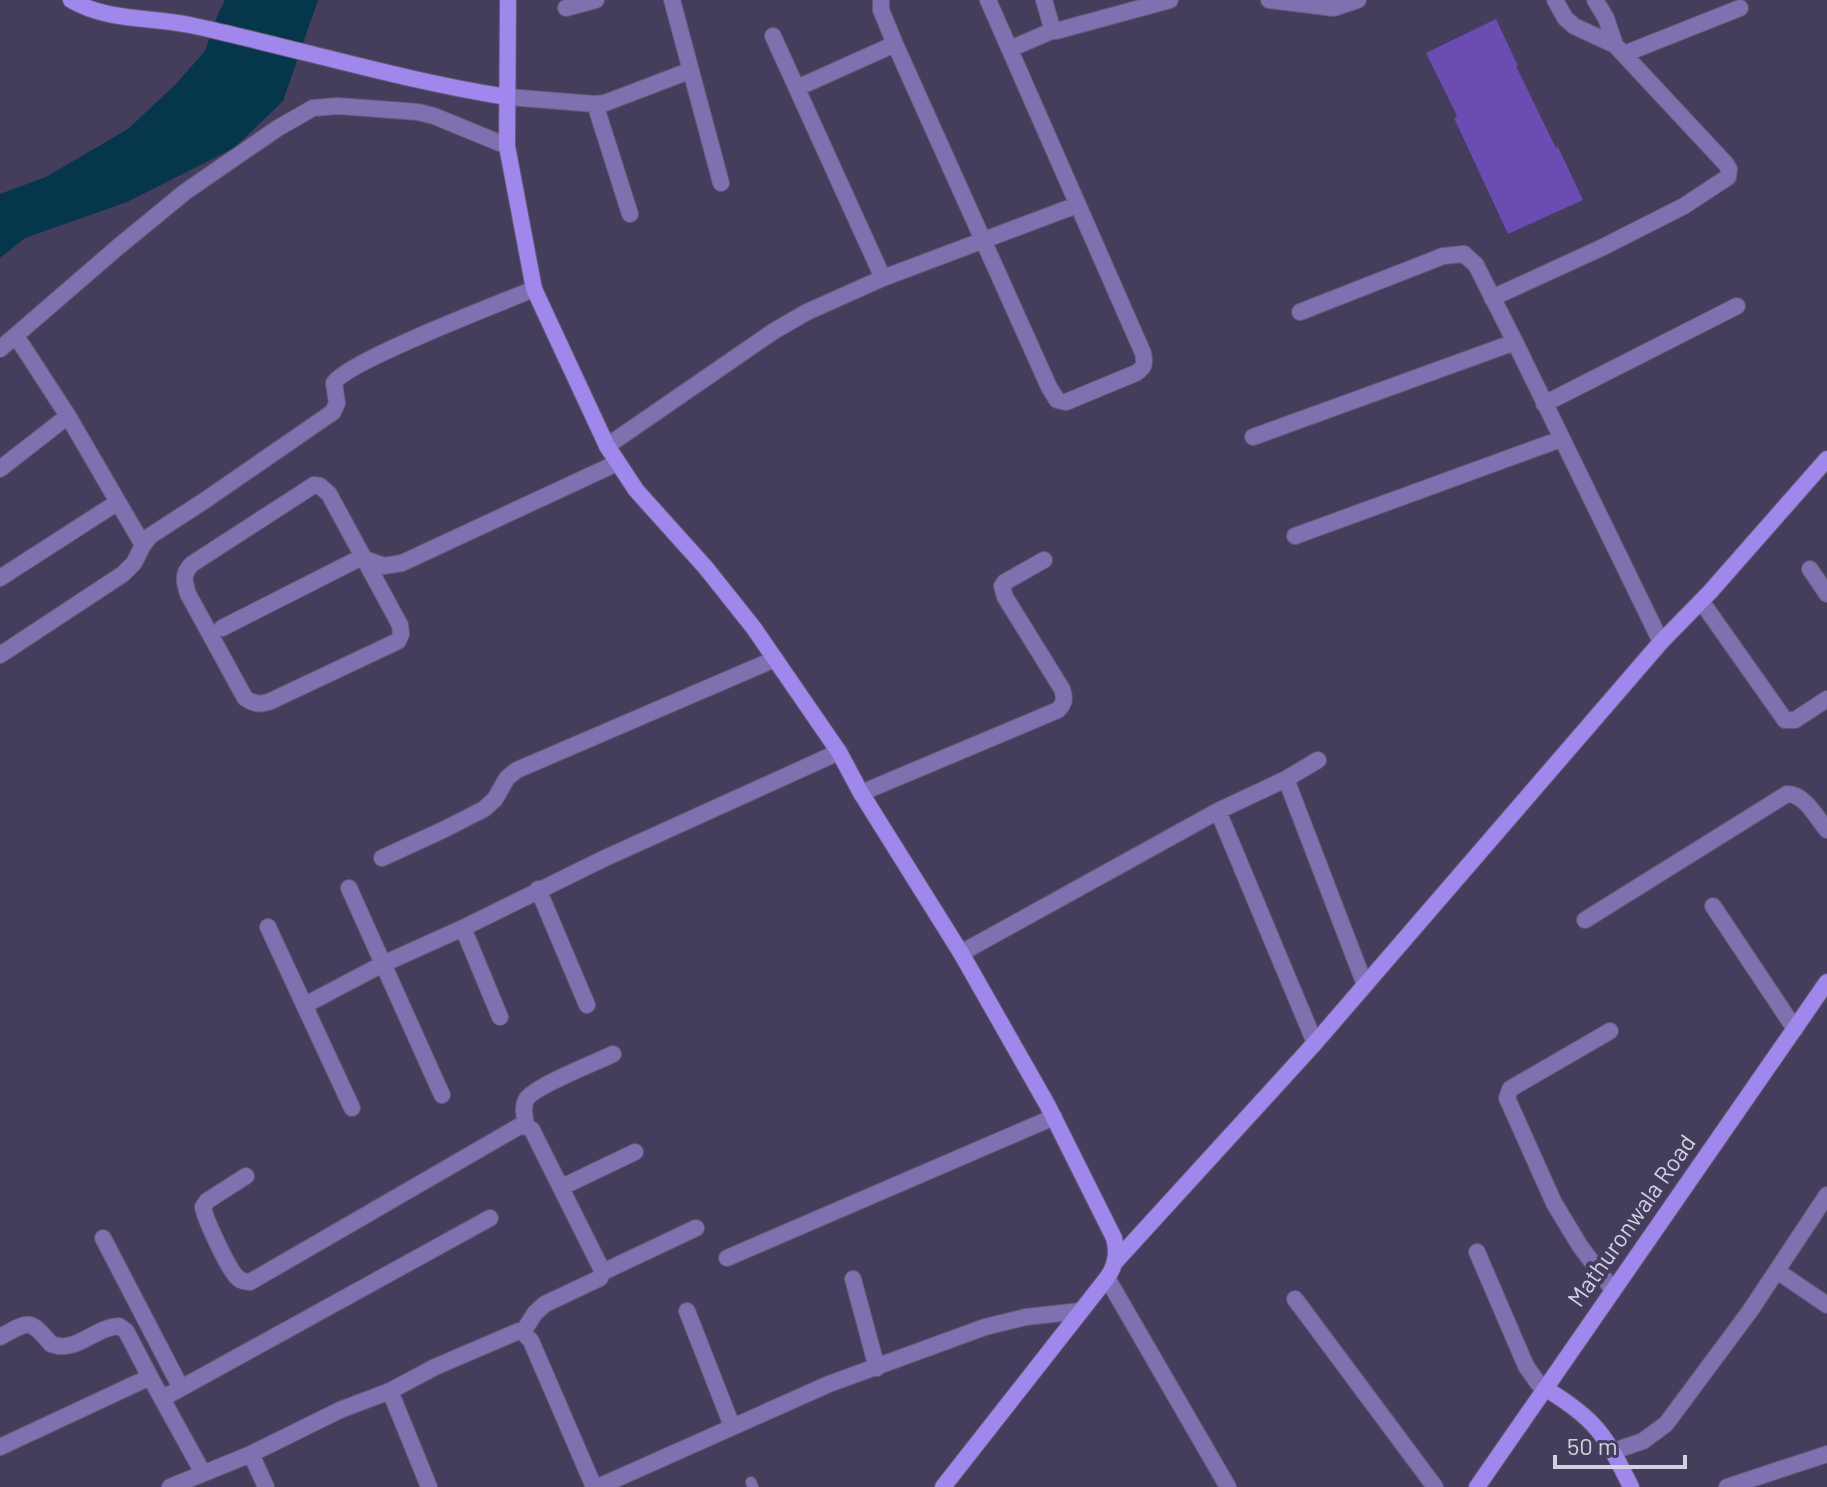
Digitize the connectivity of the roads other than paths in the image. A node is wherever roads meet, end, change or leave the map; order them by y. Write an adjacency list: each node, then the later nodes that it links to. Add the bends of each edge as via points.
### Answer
1 (71, 0): 13 (main road)
2 (508, 0): 23 (main road)
3 (596, 0): 14 (street)
4 (672, 0): 21 (street)
5 (881, 0): 18 (street)
6 (988, 0): 19 (street)
7 (1044, 0): 16 (street)
8 (1170, 0): 16 (street)
9 (1269, 0): 10 (street, via 1334,8)
10 (1358, 0)
11 (1555, 0): 20 (street, via 1574,26)
12 (1595, 0): 20 (street)
13 (101, 6): 23 (main road)
14 (566, 8)
15 (1740, 8): 20 (street)
16 (1054, 30): 19 (street)
17 (773, 36): 22 (street)
18 (895, 44): 22 (street); 29 (street)
19 (1010, 49): 27 (street)
20 (1620, 50): 32 (street, via 1726,164 1728,177 1671,213)
21 (689, 71): 24 (street); 26 (street)
22 (797, 88): 30 (street)
23 (507, 97): 24 (street); 25 (main road)
24 (595, 104): 28 (street)
25 (507, 146): 31 (main road); 35 (street, via 418,112 313,108 185,192)
26 (721, 183)
27 (1077, 205): 29 (street); 29 (street, via 1145,362 1136,373 1066,402 1052,394)
28 (630, 214)
29 (983, 241): 30 (street)
30 (883, 278): 42 (street, via 774,331)
31 (534, 289): 42 (main road); 48 (street, via 341,374 334,383 333,412)
32 (1492, 298): 34 (street, via 1471,258 1454,254); 36 (street)
33 (1737, 306): 38 (street)
34 (1300, 312)
35 (16, 336): 37 (street); 39 (street)
36 (1515, 342): 38 (street); 40 (street)
37 (0, 349)
38 (1544, 404): 41 (street)
39 (68, 416): 45 (street); 46 (street)
40 (1253, 437)
41 (1561, 439): 47 (street); 56 (street)
42 (607, 446): 44 (main road)
43 (1827, 459): 54 (main road)
44 (617, 463): 49 (street, via 402,563 384,566); 58 (main road)
45 (0, 469)
46 (118, 502): 48 (street); 52 (street)
47 (1295, 536)
48 (143, 545): 57 (street, via 123,574)
49 (365, 559): 49 (street, via 329,494 314,485 188,568 188,594 245,698 266,703 400,638 400,625); 55 (street)
50 (1044, 560): 63 (street, via 1005,582 1002,590 1062,689 1062,706)
51 (1810, 569): 53 (street)
52 (0, 578)
53 (1827, 594)
54 (1701, 601): 56 (main road); 59 (street, via 1780,717 1795,720)
55 (222, 628)
56 (1661, 642): 76 (main road)
57 (0, 655)
58 (775, 659): 60 (main road); 66 (street, via 517,770 490,805)
59 (1827, 699)
60 (839, 752): 63 (main road); 68 (street)
61 (1318, 760): 62 (street)
62 (1286, 779): 64 (street); 76 (street)
63 (861, 793): 73 (main road)
64 (1218, 811): 73 (street); 82 (street)
65 (1827, 830): 70 (street, via 1802,799 1787,794)
66 (382, 858)
67 (349, 888): 74 (street)
68 (538, 889): 72 (street); 78 (street)
69 (1713, 906): 80 (street)
70 (1585, 920)
71 (268, 927): 77 (street)
72 (463, 928): 74 (street); 79 (street)
73 (961, 953): 86 (main road)
74 (383, 964): 77 (street); 84 (street)
75 (1827, 982): 80 (main road, Mathuronwala Road)
76 (1365, 985): 82 (main road)
77 (305, 1005): 85 (street)
78 (587, 1005)
79 (500, 1017)
80 (1795, 1029): 102 (main road, Mathuronwala Road)
81 (1610, 1031): 102 (street, via 1510,1089 1507,1098 1554,1203)
82 (1315, 1043): 97 (main road)
83 (613, 1054): 87 (street, via 529,1095)
84 (442, 1095)
85 (352, 1108)
86 (1054, 1117): 96 (street); 97 (main road, via 1114,1238)
87 (526, 1126): 89 (street, via 250,1282 233,1273 203,1207); 90 (street)
88 (635, 1152): 90 (street)
89 (246, 1176)
90 (562, 1187): 99 (street)
91 (1827, 1195): 98 (street)
92 (490, 1218): 111 (street)
93 (696, 1228): 99 (street)
94 (103, 1238): 111 (street)
95 (1477, 1252): 112 (street, via 1526,1366)
96 (727, 1258)
97 (1116, 1261): 100 (main road)
98 (1777, 1271): 104 (street); 117 (street, via 1666,1424 1643,1441)
99 (603, 1272): 107 (street, via 545,1304)
100 (1107, 1278): 106 (main road); 126 (street)
101 (853, 1279): 109 (street)
102 (1613, 1290): 112 (main road, Mathuronwala Road)
103 (1295, 1299): 127 (street)
104 (1827, 1305)
105 (687, 1311): 115 (street)
106 (1081, 1311): 109 (street, via 985,1327); 125 (main road)
107 (523, 1332): 113 (street); 124 (street)
108 (0, 1337): 110 (street, via 30,1324 51,1344 67,1347 119,1326)
109 (877, 1368): 115 (street)
110 (150, 1377): 114 (street); 116 (street)
111 (181, 1388): 114 (street)
112 (1546, 1389): 117 (main road, via 1578,1409); 128 (main road, Mathuronwala Road)
113 (390, 1391): 118 (street); 123 (street)
114 (163, 1398): 120 (street)
115 (732, 1426): 124 (street)
116 (0, 1447)
117 (1614, 1451): 129 (main road)
118 (251, 1454): 120 (street); 122 (street)
119 (1827, 1454): 130 (street)
120 (203, 1473): 121 (street)
121 (170, 1487)
122 (266, 1487)
123 (429, 1487)
124 (596, 1487)
125 (943, 1487)
126 (1228, 1487)
127 (1435, 1487)
128 (1477, 1487)
129 (1631, 1487)
130 (1727, 1487)

